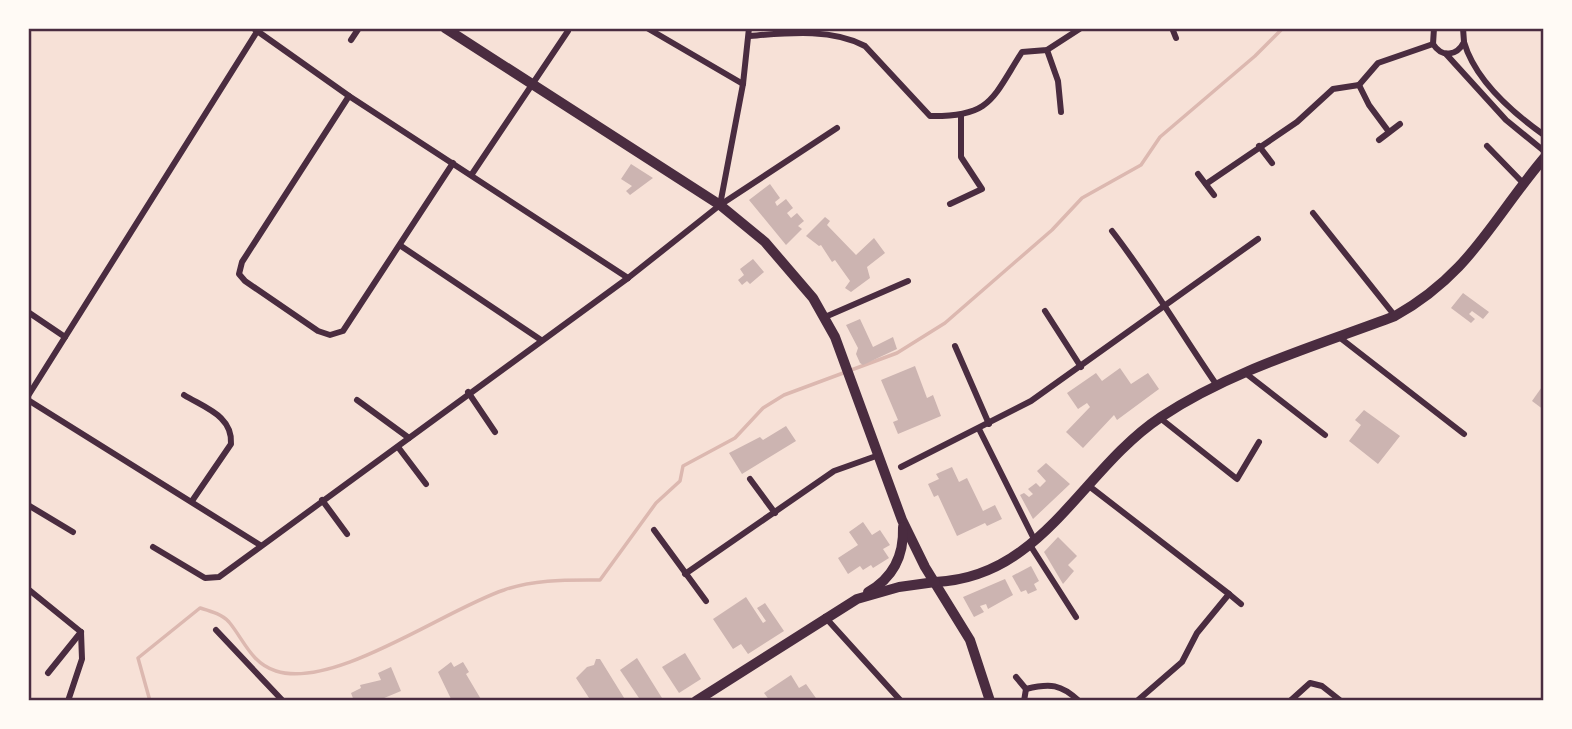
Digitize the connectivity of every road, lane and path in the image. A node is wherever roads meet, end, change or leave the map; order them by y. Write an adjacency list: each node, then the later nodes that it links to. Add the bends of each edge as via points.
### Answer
1 (359, 28): 14 (street)
2 (445, 28): 19 (highway)
3 (647, 28): 20 (street)
4 (749, 28): 12 (street)
5 (1081, 28): 17 (street)
6 (1172, 28): 13 (street)
7 (1434, 28): 16 (street)
8 (1464, 28): 15 (street)
9 (257, 29): 22 (street); 54 (street)
10 (568, 31): 19 (street)
11 (829, 32): 12 (street); 24 (street, via 865,46 930,116)
12 (750, 36): 20 (street)
13 (1176, 38)
14 (351, 40)
15 (1464, 42): 18 (street, via 1459,50); 28 (street, via 1471,60 1498,93)
16 (1433, 44): 18 (street); 21 (street, via 1378,63)
17 (1047, 50): 23 (street, via 1058,81); 24 (street, via 1022,52 993,98 978,112)
18 (1446, 54): 32 (street, via 1506,120)
19 (533, 84): 36 (street); 42 (highway)
20 (743, 84): 42 (street)
21 (1359, 85): 27 (street); 30 (street, via 1333,89 1297,122)
22 (349, 96): 34 (street); 46 (street, via 242,262 239,274 330,335 343,331)
23 (1061, 113)
24 (961, 115): 41 (street, via 961,157 982,189)
25 (1400, 124): 27 (street)
26 (837, 128): 42 (street)
27 (1389, 132): 29 (street)
28 (1544, 135)
29 (1379, 140)
30 (1259, 146): 35 (street); 39 (street)
31 (1487, 146): 38 (street)
32 (1544, 151)
33 (1544, 158): 38 (main road)
34 (453, 163): 36 (street); 46 (street)
35 (1272, 163)
36 (472, 174): 47 (street)
37 (1198, 174): 39 (street)
38 (1524, 183): 52 (main road, via 1467,262 1445,283)
39 (1206, 184): 40 (street)
40 (1214, 195)
41 (950, 204)
42 (720, 205): 47 (street); 53 (highway, via 765,243)
43 (1313, 212): 52 (street)
44 (1112, 231): 49 (street, via 1152,282)
45 (1258, 239): 49 (street)
46 (401, 246): 56 (street)
47 (628, 278): 56 (street)
48 (908, 281): 53 (street)
49 (1163, 307): 58 (street); 60 (street)
50 (1045, 311): 58 (street)
51 (28, 312): 54 (street)
52 (1395, 316): 55 (main road)
53 (825, 317): 74 (highway)
54 (65, 337): 63 (street)
55 (1339, 337): 59 (main road); 69 (street)
56 (541, 340): 61 (street)
57 (955, 346): 66 (street)
58 (1081, 367): 66 (street)
59 (1244, 372): 60 (main road); 70 (street)
60 (1216, 384): 65 (main road)
61 (468, 392): 68 (street); 71 (street)
62 (184, 395): 80 (street, via 219,415 232,433 231,444)
63 (28, 398): 80 (street)
64 (357, 400): 71 (street)
65 (1160, 418): 72 (street, via 1237,479); 78 (main road)
66 (989, 424): 67 (street)
67 (979, 429): 75 (street); 87 (street)
68 (495, 432)
69 (1464, 434)
70 (1325, 435)
71 (409, 438): 73 (street)
72 (1259, 442)
73 (398, 447): 77 (street); 79 (street)
74 (879, 455): 82 (street, via 834,471); 83 (highway)
75 (901, 467)
76 (750, 479): 82 (street)
77 (426, 484)
78 (1089, 486): 87 (main road); 93 (street)
79 (322, 500): 86 (street); 88 (street)
80 (192, 501): 88 (street)
81 (28, 505): 85 (street)
82 (775, 513): 90 (street)
83 (902, 520): 91 (highway); 94 (highway, via 902,548 895,566 878,587)
84 (654, 530): 90 (street)
85 (73, 532)
86 (347, 534)
87 (1033, 543): 91 (main road, via 972,579); 98 (street)
88 (260, 545): 89 (street, via 212,579)
89 (153, 547)
90 (685, 574): 95 (street)
91 (935, 582): 94 (highway); 108 (highway, via 970,640)
92 (28, 589): 100 (street)
93 (1229, 594): 96 (street); 111 (street, via 1197,632 1182,662)
94 (857, 599): 97 (highway)
95 (706, 601)
96 (1241, 604)
97 (825, 617): 104 (highway); 107 (street)
98 (1076, 617)
99 (216, 629): 106 (street)
100 (81, 632): 101 (street); 105 (street, via 82,659)
101 (48, 673)
102 (1016, 677): 103 (street)
103 (1026, 689): 109 (street); 110 (street, via 1059,685)
104 (702, 699)
105 (68, 701)
106 (283, 701)
107 (901, 701)
108 (990, 701)
109 (1024, 701)
110 (1079, 701)
111 (1137, 701)
112 (1290, 701): 113 (street, via 1310,683)
113 (1341, 701)

